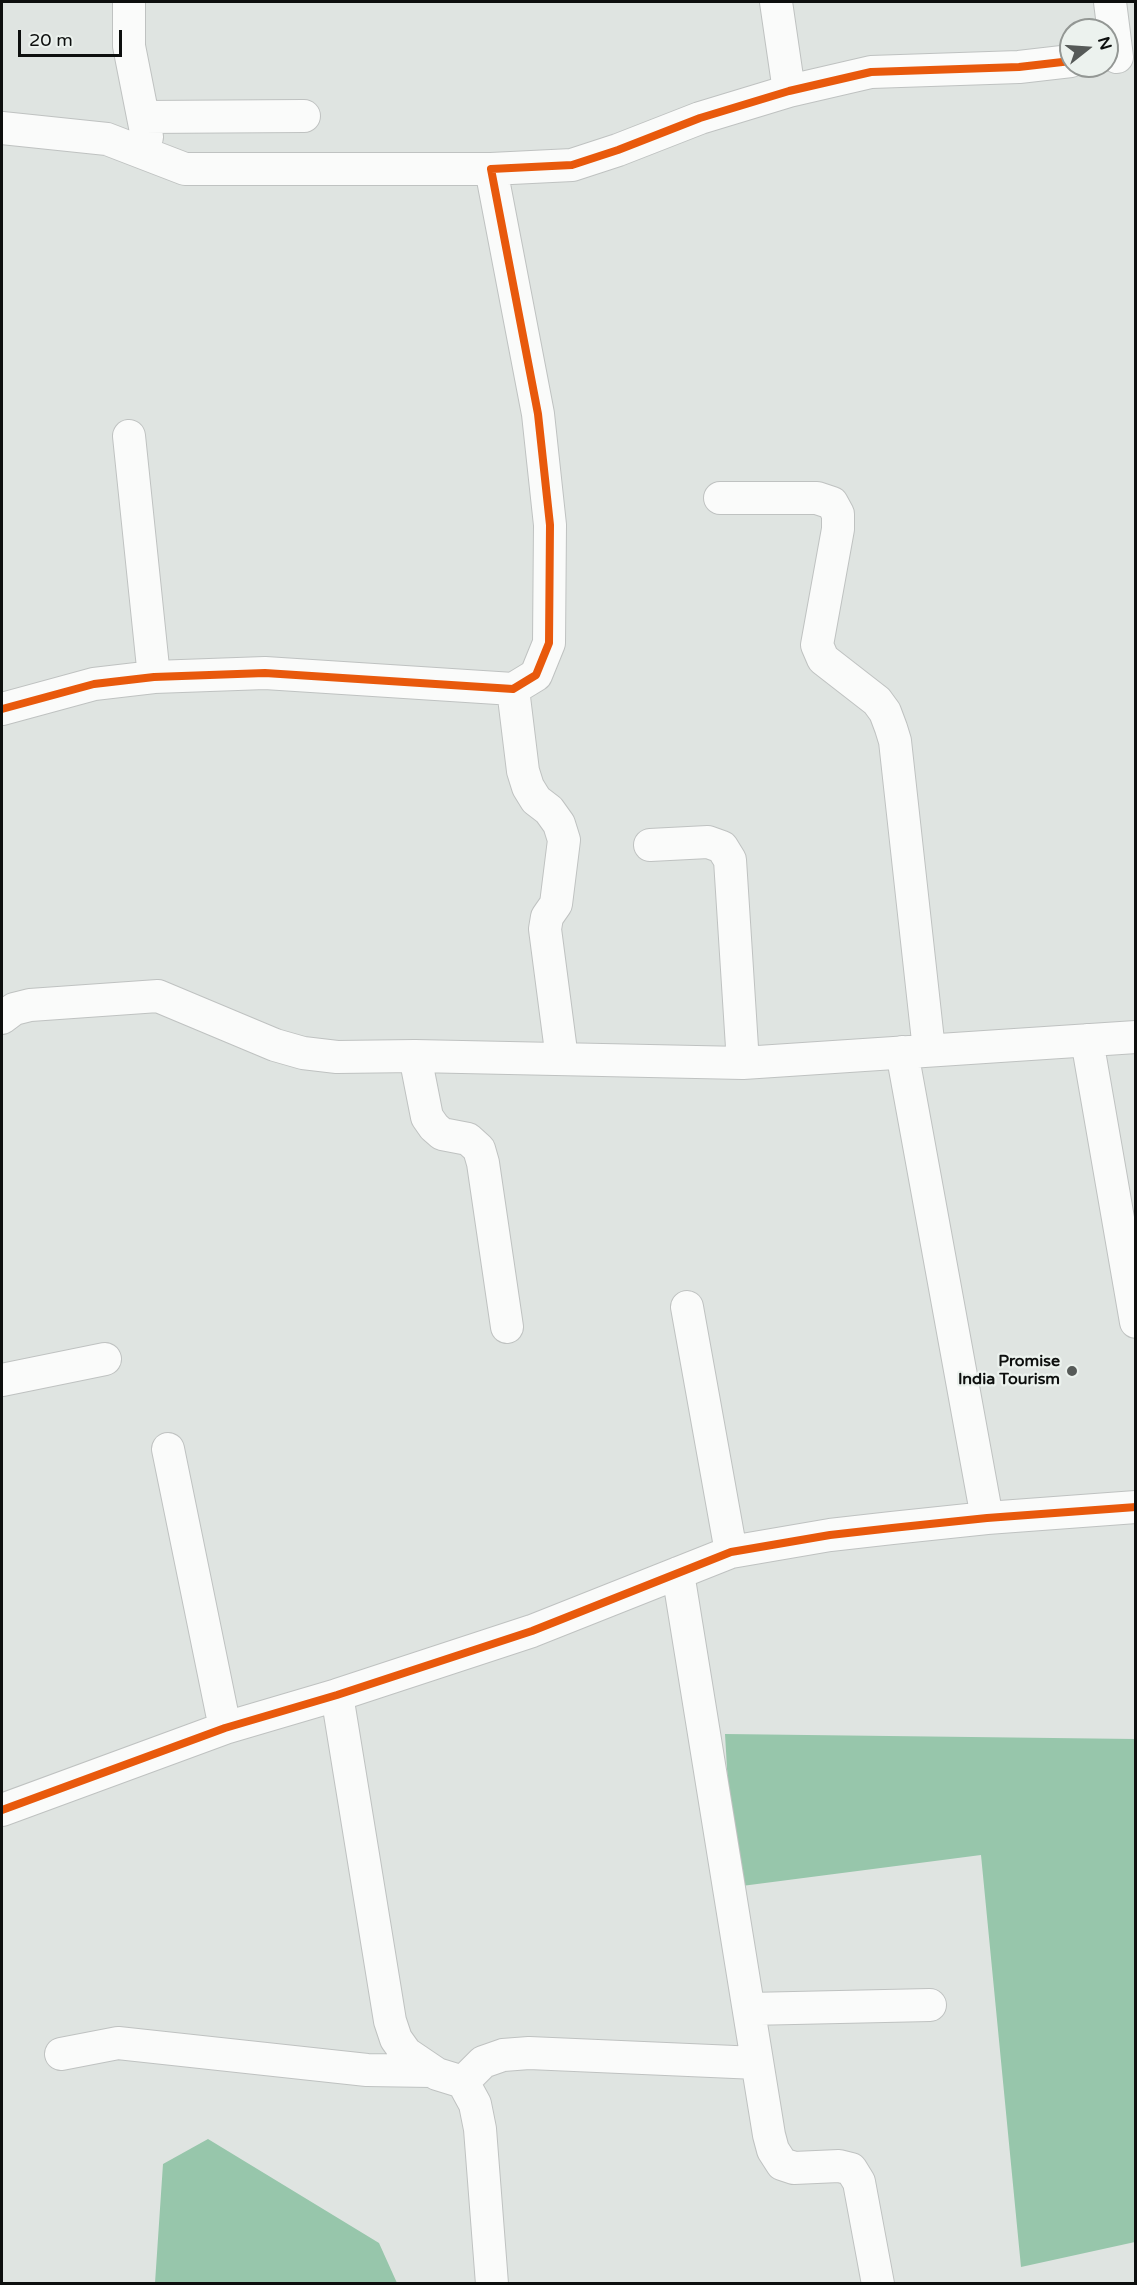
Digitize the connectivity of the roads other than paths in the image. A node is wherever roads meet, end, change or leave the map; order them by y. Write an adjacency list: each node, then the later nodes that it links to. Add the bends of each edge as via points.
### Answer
1 (129, 2): 8 (street, via 129,46)
2 (776, 2): 6 (street)
3 (1110, 2): 4 (street)
4 (1120, 56)
5 (1059, 62): 6 (street, via 871,72)
6 (789, 91): 11 (street, via 700,118 572,165)
7 (304, 116): 8 (street)
8 (143, 117): 10 (street)
9 (2, 128): 10 (street, via 107,139)
10 (151, 156): 11 (street, via 185,169)
11 (491, 169): 15 (street, via 538,414 550,525 549,643 536,675)
12 (129, 436): 14 (street)
13 (720, 498): 21 (street, via 817,498 832,503 838,514 817,645 823,658 877,701 895,741)
14 (154, 677): 15 (street, via 265,673); 16 (street, via 94,684)
15 (513, 689): 23 (street, via 528,787 559,824 564,840 558,896 544,929)
16 (2, 709)
17 (650, 846): 24 (street, via 708,842 722,847 730,860)
18 (2, 1018): 22 (street, via 14,1009 30,1005 158,996 303,1053 337,1057)
19 (1136, 1037): 20 (street)
20 (1087, 1040): 21 (street); 26 (street)
21 (916, 1051): 24 (street); 32 (street)
22 (415, 1056): 23 (street); 27 (street, via 427,1117 434,1128 468,1140 479,1149)
23 (562, 1059): 24 (street)
24 (743, 1063)
25 (687, 1307): 33 (street)
26 (1136, 1322)
27 (507, 1327)
28 (105, 1359): 29 (street)
29 (2, 1380)
30 (168, 1449): 36 (street)
31 (1136, 1507): 32 (street)
32 (987, 1518): 33 (street, via 831,1535)
33 (731, 1552): 34 (street)
34 (678, 1573): 35 (street, via 532,1631); 39 (street)
35 (336, 1695): 36 (street); 42 (street, via 390,2021 406,2053)
36 (225, 1728): 37 (street)
37 (2, 1810)
38 (930, 2005): 39 (street)
39 (748, 2009): 41 (street)
40 (61, 2054): 42 (street, via 118,2043 367,2070)
41 (757, 2063): 43 (street, via 529,2053 503,2055 483,2062); 45 (street, via 768,2135 782,2164 794,2168 839,2166 851,2169 859,2182)
42 (432, 2071): 43 (street)
43 (463, 2082): 44 (street, via 476,2104 480,2129)
44 (492, 2283)
45 (878, 2283)

